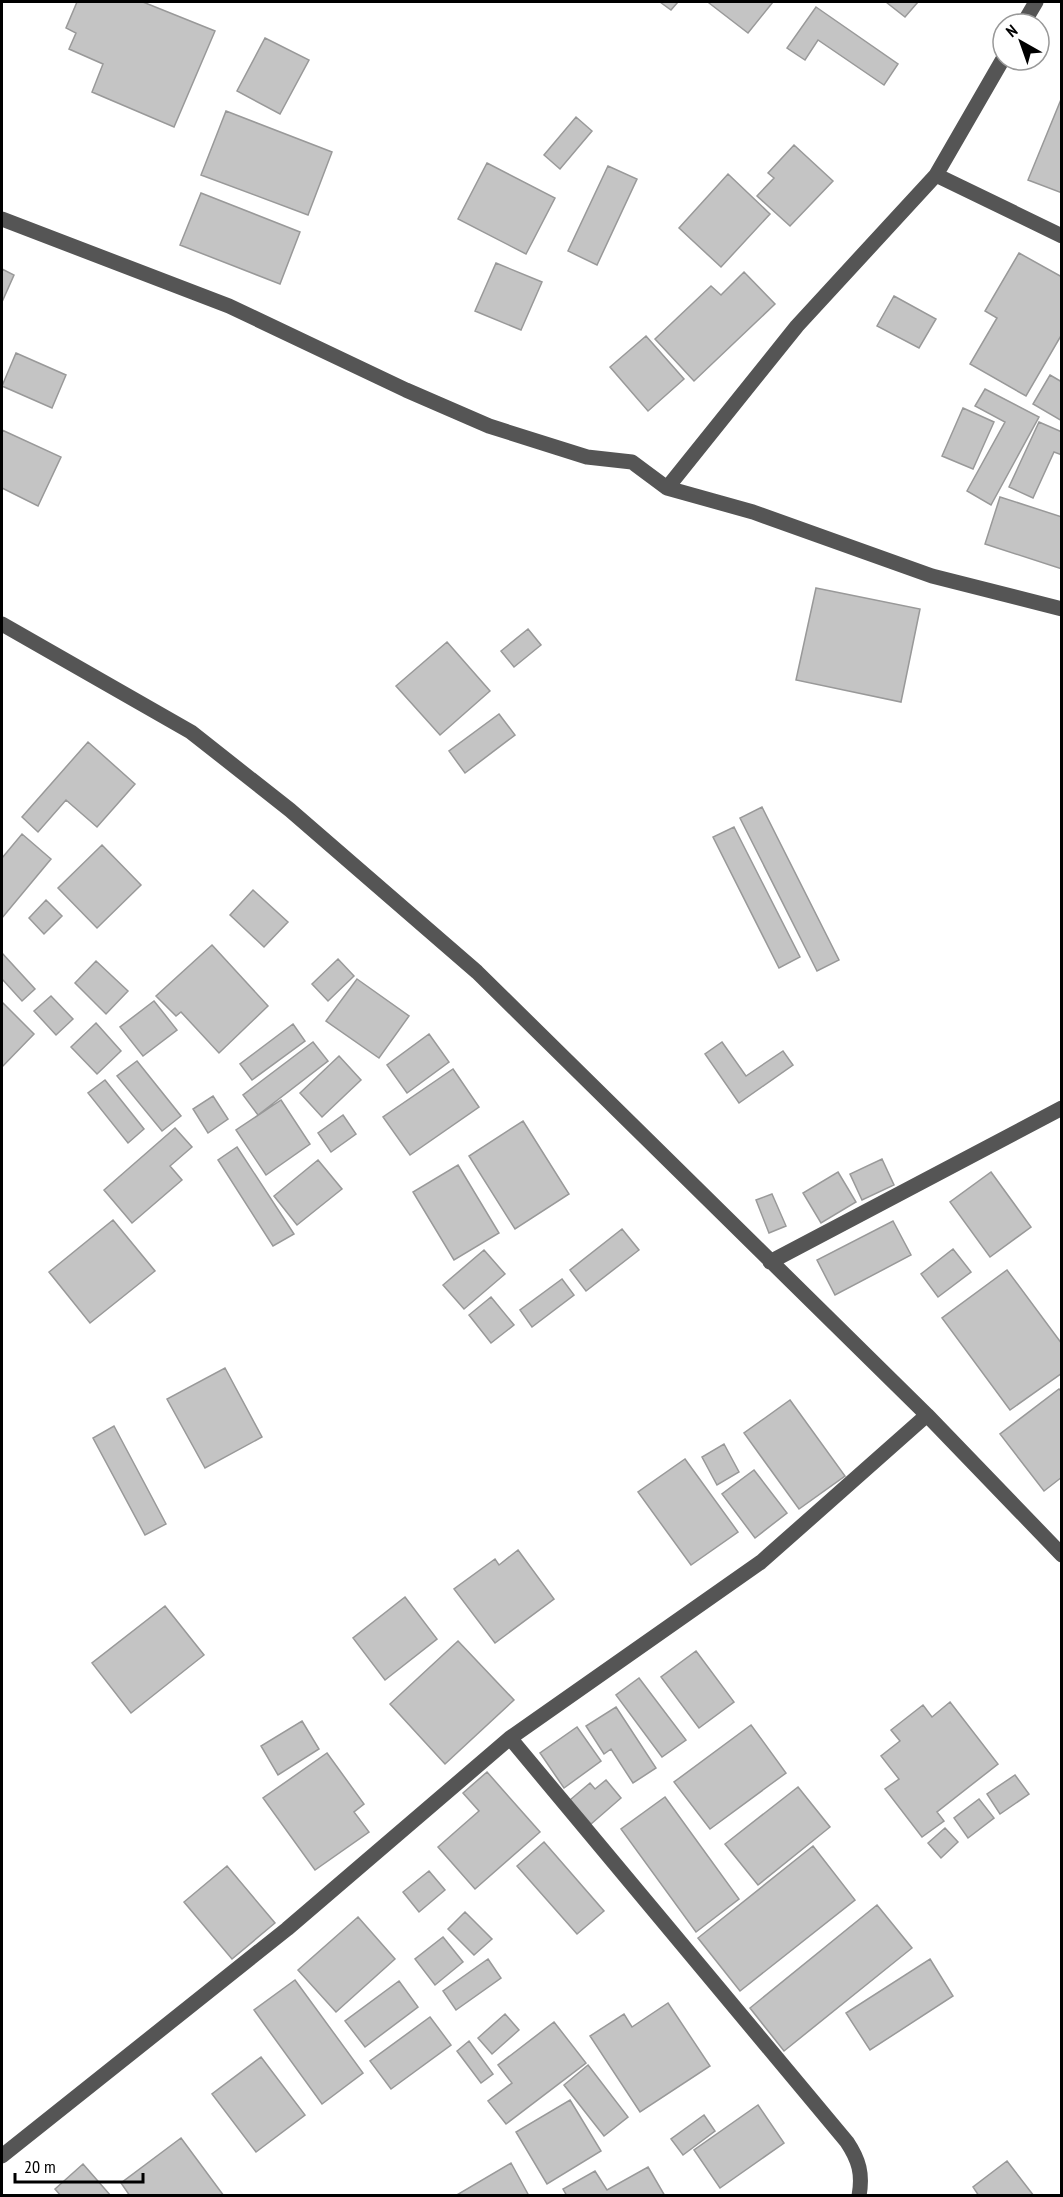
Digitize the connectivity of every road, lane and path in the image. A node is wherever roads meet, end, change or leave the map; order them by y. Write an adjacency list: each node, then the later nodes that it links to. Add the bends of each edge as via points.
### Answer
1 (995, 72): 2 (street)
2 (936, 175): 4 (street); 5 (street, via 797,326)
3 (2, 219): 5 (street, via 229,306 489,426 587,457 632,462)
4 (1062, 236)
5 (667, 488): 6 (street, via 753,512 932,576)
6 (1062, 609)
7 (2, 624): 9 (street, via 191,732 290,810 477,972)
8 (1062, 1108): 9 (street)
9 (770, 1262): 10 (street)
10 (927, 1415): 11 (street); 12 (street, via 761,1562)
11 (1062, 1555)
12 (510, 1738): 13 (street, via 287,1929); 14 (street, via 847,2142 858,2158 862,2180)
13 (2, 2156)
14 (859, 2196)

